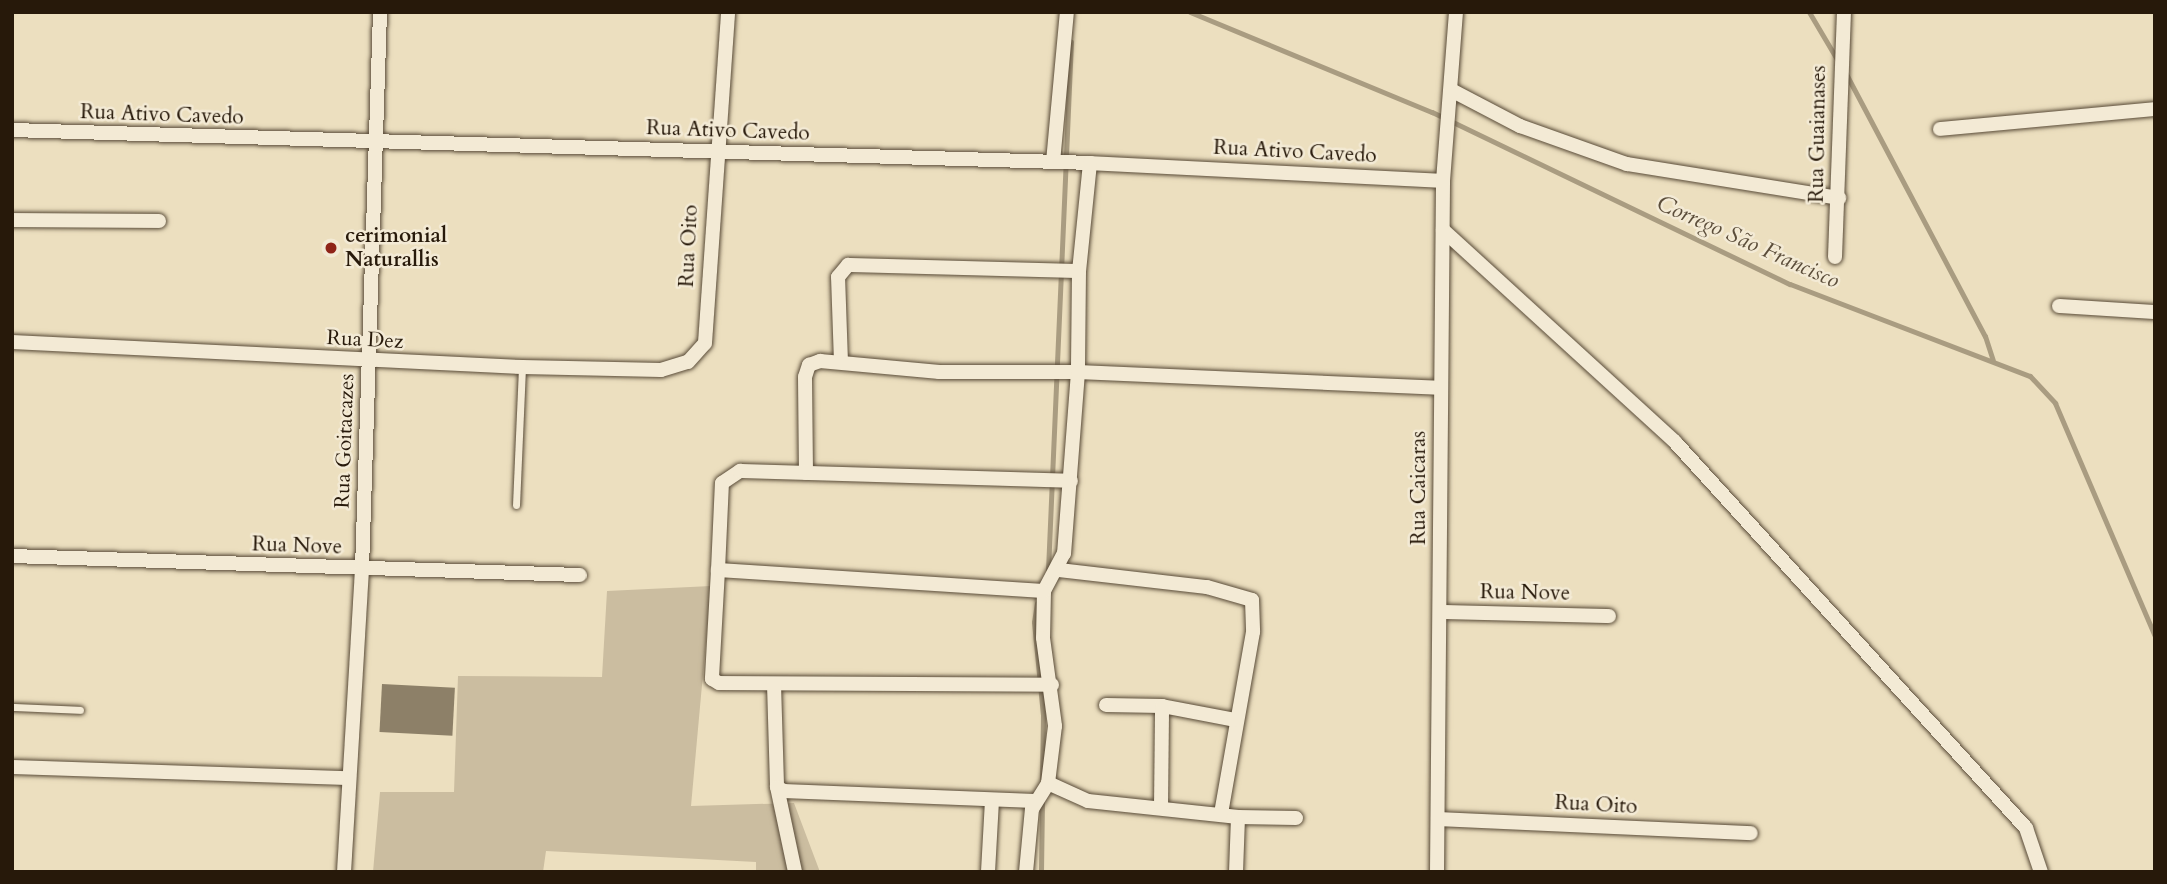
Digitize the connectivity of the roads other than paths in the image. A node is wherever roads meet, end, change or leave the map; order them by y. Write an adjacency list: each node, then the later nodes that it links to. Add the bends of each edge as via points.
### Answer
1 (380, 12): 10 (street, Rua Goitacazes)
2 (728, 12): 11 (street, Rua Oito)
3 (1067, 12): 12 (street)
4 (1456, 12): 6 (street, Rua Caicaras)
5 (1844, 12): 15 (street, Rua Guaianases)
6 (1452, 98): 14 (street, Rua Caicaras); 15 (street, via 1627,164)
7 (2155, 109): 8 (street)
8 (1940, 129)
9 (12, 130): 10 (street, Rua Ativo Cavedo)
10 (376, 143): 11 (street, Rua Ativo Cavedo); 25 (street, Rua Goitacazes)
11 (715, 152): 12 (street, Rua Ativo Cavedo); 24 (street, Rua Oito)
12 (1053, 162): 13 (street, Rua Ativo Cavedo)
13 (1090, 163): 14 (street, Rua Ativo Cavedo); 20 (street)
14 (1443, 181): 18 (street, Rua Caicaras)
15 (1839, 198): 19 (street, Rua Guaianases)
16 (12, 220): 17 (street)
17 (159, 221)
18 (1443, 230): 29 (street, Rua Caicaras); 66 (street, via 1675,442 2026,828)
19 (1835, 257)
20 (1079, 271): 26 (street, via 848,265 838,277); 28 (street)
21 (2059, 306): 22 (street)
22 (2155, 312)
23 (12, 342): 25 (street, Rua Dez)
24 (705, 343): 27 (street, Rua Dez, via 688,362 662,370)
25 (369, 362): 27 (street, Rua Dez); 34 (street, Rua Goitacazes)
26 (841, 362): 28 (street, via 939,372); 30 (street, via 814,362 806,369)
27 (522, 367): 32 (lane)
28 (1078, 372): 29 (street); 31 (street)
29 (1439, 388): 39 (street, Rua Caicaras)
30 (806, 473): 31 (street); 35 (street, via 730,473 722,483)
31 (1071, 481): 36 (street)
32 (516, 505)
33 (12, 556): 34 (street, Rua Nove)
34 (362, 569): 37 (street, Rua Nove); 49 (street, Rua Goitacazes)
35 (718, 569): 38 (street); 41 (street, via 712,679)
36 (1059, 570): 38 (street); 47 (street, via 1207,587 1252,600 1253,632)
37 (580, 575)
38 (1044, 592): 42 (street, via 1043,638)
39 (1441, 612): 40 (street, Rua Nove); 58 (street, Rua Caicaras)
40 (1609, 616)
41 (774, 684): 42 (street); 51 (street)
42 (1052, 685): 50 (street, via 1055,726)
43 (1106, 705): 44 (street)
44 (1162, 706): 47 (street); 54 (street)
45 (12, 707): 46 (lane)
46 (80, 710)
47 (1235, 720): 55 (street)
48 (12, 767): 49 (street)
49 (348, 778): 60 (street, Rua Goitacazes)
50 (1048, 783): 53 (street); 54 (street, via 1088,801)
51 (777, 786): 52 (street, via 784,791); 61 (street)
52 (992, 800): 53 (street); 62 (street)
53 (1034, 801): 63 (street)
54 (1161, 808): 55 (street)
55 (1221, 814): 56 (street)
56 (1238, 817): 57 (street); 64 (street)
57 (1296, 818)
58 (1439, 819): 59 (street, Rua Oito); 65 (street, Rua Caicaras)
59 (1751, 833)
60 (344, 872)
61 (795, 872)
62 (988, 872)
63 (1026, 872)
64 (1236, 872)
65 (1437, 872)
66 (2040, 872)

